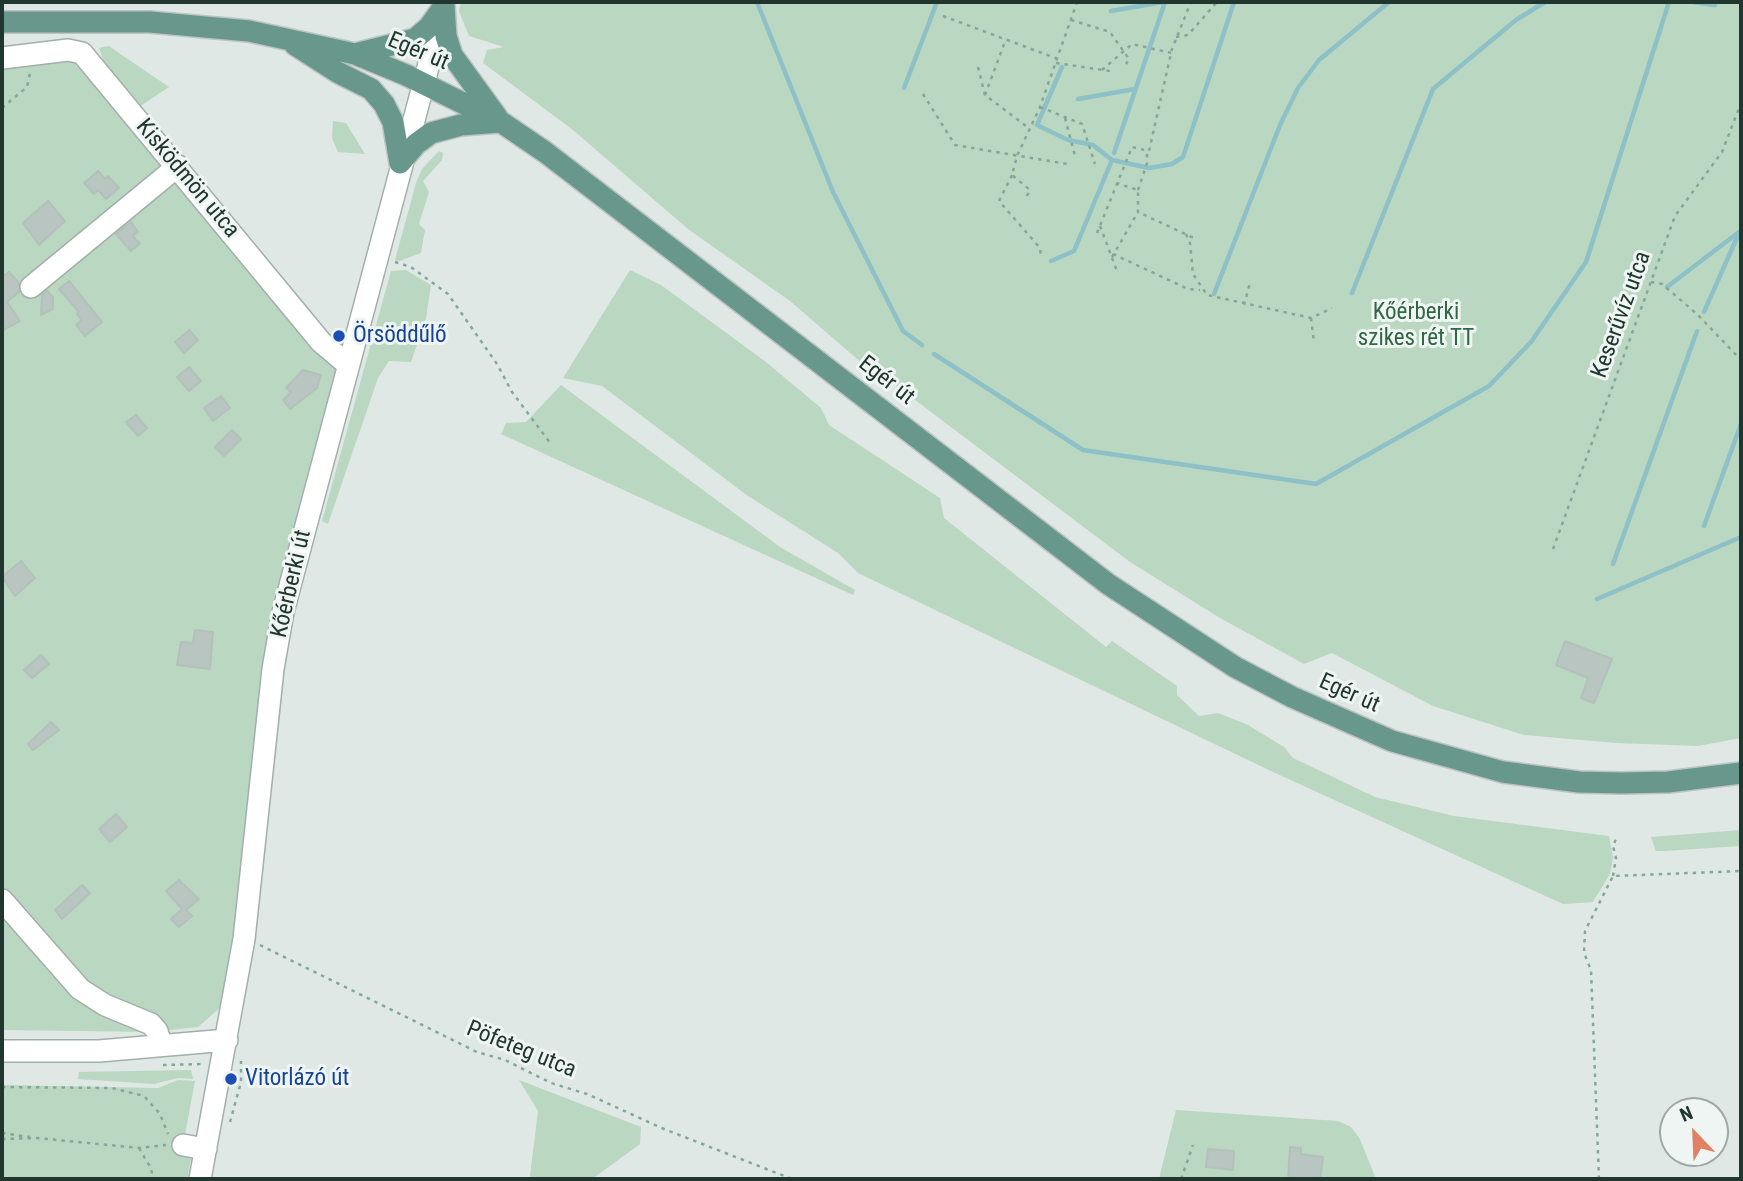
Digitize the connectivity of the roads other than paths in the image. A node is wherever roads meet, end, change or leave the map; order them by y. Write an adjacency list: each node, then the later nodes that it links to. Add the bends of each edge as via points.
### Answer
1 (444, 4): 4 (main road, via 429,27 415,38); 6 (street, Kőérberki út); 7 (main road, via 452,55)
2 (2, 22): 3 (main road, Egér út, via 150,22)
3 (286, 38): 4 (main road, Egér út); 8 (main road, via 377,96 393,122)
4 (355, 54): 6 (main road, Egér út)
5 (2, 58): 9 (street, Kisködmön utca, via 68,50 82,53)
6 (423, 82): 7 (main road, Egér út); 8 (street, Kőérberki út)
7 (500, 122): 8 (main road, via 431,133); 12 (main road, Egér út, via 556,160 1098,577 1235,667 1292,697 1392,741 1516,774 1621,783)
8 (400, 163): 11 (street, Kőérberki út)
9 (178, 166): 10 (street); 11 (street, Kisködmön utca, via 321,342)
10 (31, 288)
11 (347, 363): 15 (street, Kőérberki út, via 275,657)
12 (1741, 773)
13 (2, 900): 14 (street, via 80,989 151,1024)
14 (161, 1044): 15 (street); 16 (street, via 99,1051)
15 (234, 1046): 18 (street, Kőérberki út)
16 (2, 1051)
17 (177, 1144): 18 (street)
18 (206, 1149): 19 (street, Kőérberki út)
19 (200, 1179)

